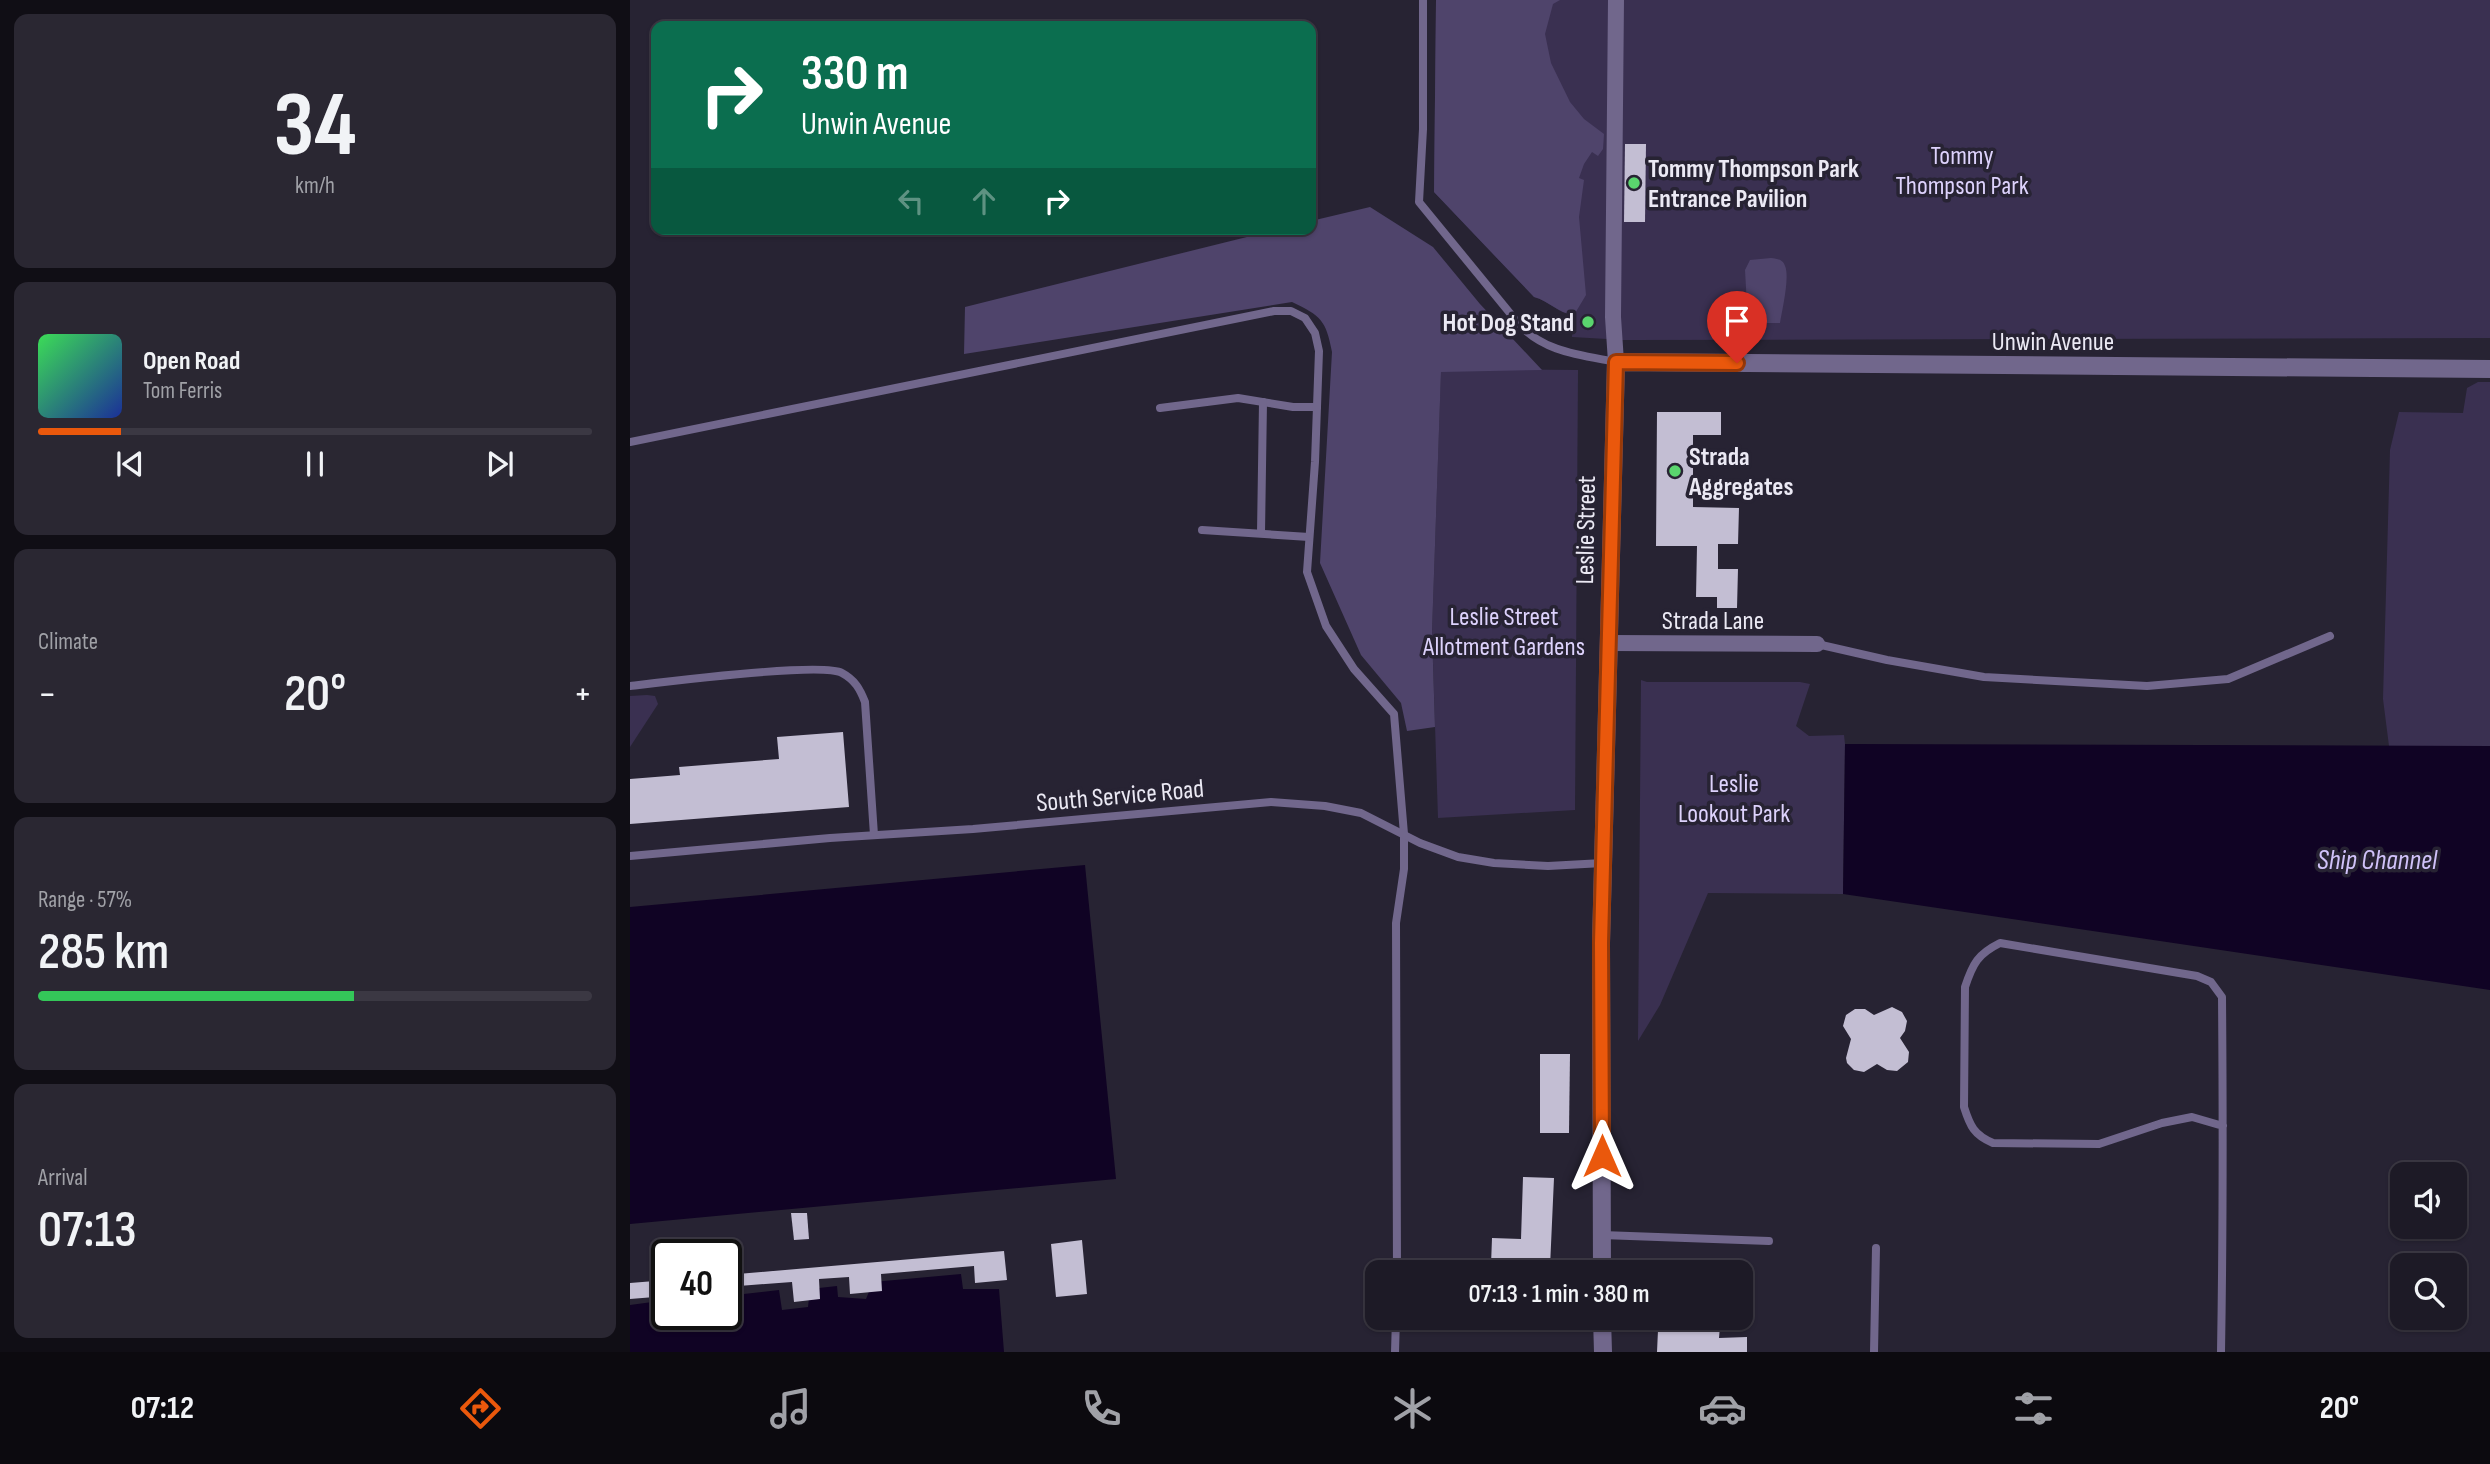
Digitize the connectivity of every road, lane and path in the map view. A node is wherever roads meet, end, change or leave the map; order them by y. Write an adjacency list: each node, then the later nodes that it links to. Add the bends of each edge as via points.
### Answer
1 (1423, 0): 3 (lane, via 1419,202 1533,338 1550,347)
2 (1616, 0): 3 (street, Leslie Street)
3 (1616, 362): 4 (street, Unwin Avenue); 13 (street, Leslie Street)
4 (2490, 369)
5 (1263, 402): 6 (lane, via 1238,398); 7 (lane); 10 (lane)
6 (1160, 408)
7 (1317, 408): 8 (lane, via 1315,333 1300,314 1277,310); 11 (lane)
8 (630, 442)
9 (1202, 530): 10 (lane)
10 (1261, 533): 11 (lane)
11 (1309, 537): 16 (lane, via 1307,572 1326,626 1354,668 1394,714)
12 (2330, 636): 14 (lane, via 2228,680 2147,686 1984,677)
13 (1609, 643): 14 (street, Strada Lane); 19 (street, Leslie Street)
14 (1817, 644)
15 (630, 686): 17 (lane, via 840,671 859,686 864,702)
16 (1404, 834): 17 (lane, South Service Road, via 1361,813 1271,802); 19 (lane, South Service Road, via 1458,857 1494,863); 24 (lane, via 1396,923)
17 (873, 835): 18 (lane, South Service Road)
18 (630, 856)
19 (1603, 863): 21 (street, Leslie Street)
20 (2223, 1126): 20 (lane, via 2222,997 2211,982 2000,943 1983,952 1971,969 1965,986 1964,1107 1978,1137 1993,1143 2099,1144 2192,1117); 31 (lane)
21 (1602, 1235): 22 (lane); 25 (street, Leslie Street)
22 (1769, 1241)
23 (1877, 1248): 30 (lane)
24 (1397, 1260)
25 (1602, 1260)
26 (1396, 1330): 28 (lane)
27 (1602, 1330): 29 (street)
28 (1395, 1352)
29 (1603, 1352)
30 (1874, 1352)
31 (2221, 1352)

